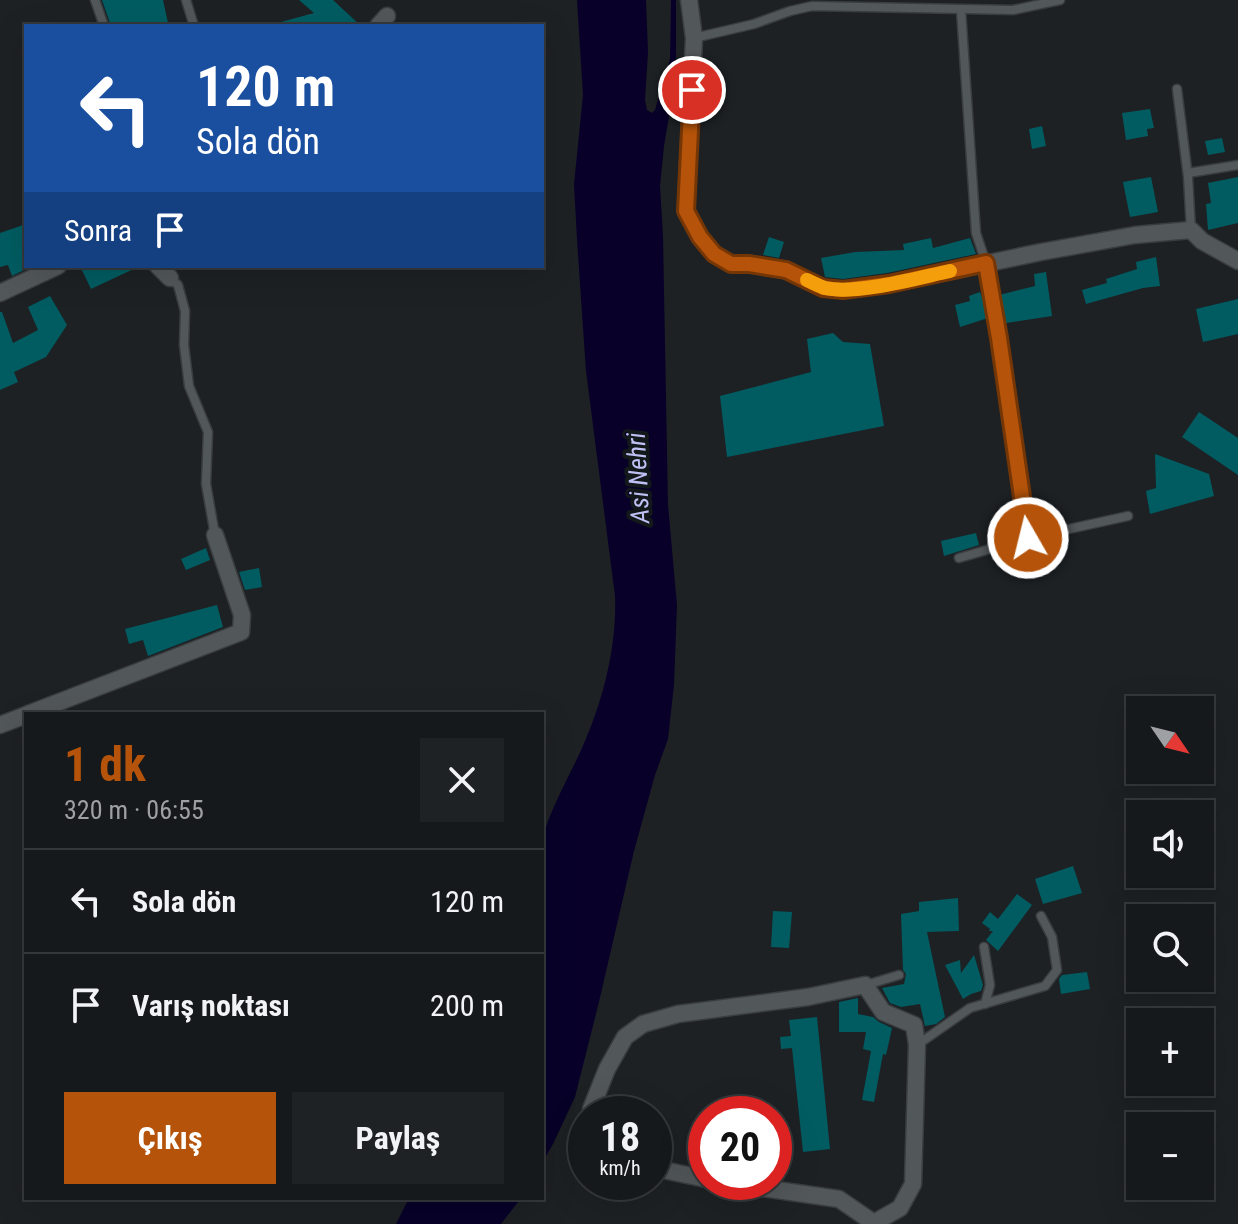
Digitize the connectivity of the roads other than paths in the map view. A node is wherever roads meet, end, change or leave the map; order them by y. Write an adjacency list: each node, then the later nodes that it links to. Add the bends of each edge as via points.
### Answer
1 (95, 0): 6 (lane)
2 (186, 0): 7 (lane)
3 (689, 0): 8 (street)
4 (1060, 0): 5 (lane, via 1013,10)
5 (961, 10): 8 (lane, via 812,6); 14 (lane, via 976,233)
6 (103, 24)
7 (193, 24)
8 (694, 38): 14 (street, via 686,211 714,254 731,264 786,270 823,288 843,290)
9 (1177, 89): 11 (lane)
10 (1238, 165): 11 (lane)
11 (1188, 173): 12 (lane)
12 (1191, 230): 13 (street); 14 (street)
13 (1238, 261)
14 (986, 263): 20 (lane)
15 (54, 268): 17 (street)
16 (164, 272): 19 (lane, via 178,285 185,311 189,386 208,432 206,484)
17 (0, 293)
18 (1128, 516): 20 (lane)
19 (215, 535): 22 (street, via 242,615 241,632)
20 (1028, 538): 21 (lane)
21 (959, 558)
22 (32, 712)
23 (24, 715): 24 (street)
24 (0, 725)
25 (1041, 916): 29 (lane, via 1052,937 1057,970 1045,986)
26 (984, 947): 29 (lane, via 990,985)
27 (899, 975): 28 (lane)
28 (865, 985): 30 (street, via 883,1012 914,1025); 31 (street, via 643,1024 625,1037)
29 (985, 1004): 30 (lane, via 970,1008)
30 (917, 1045): 33 (street, via 913,1184 900,1208)
31 (597, 1096)
32 (792, 1192): 33 (street, via 839,1199)
33 (873, 1224)

